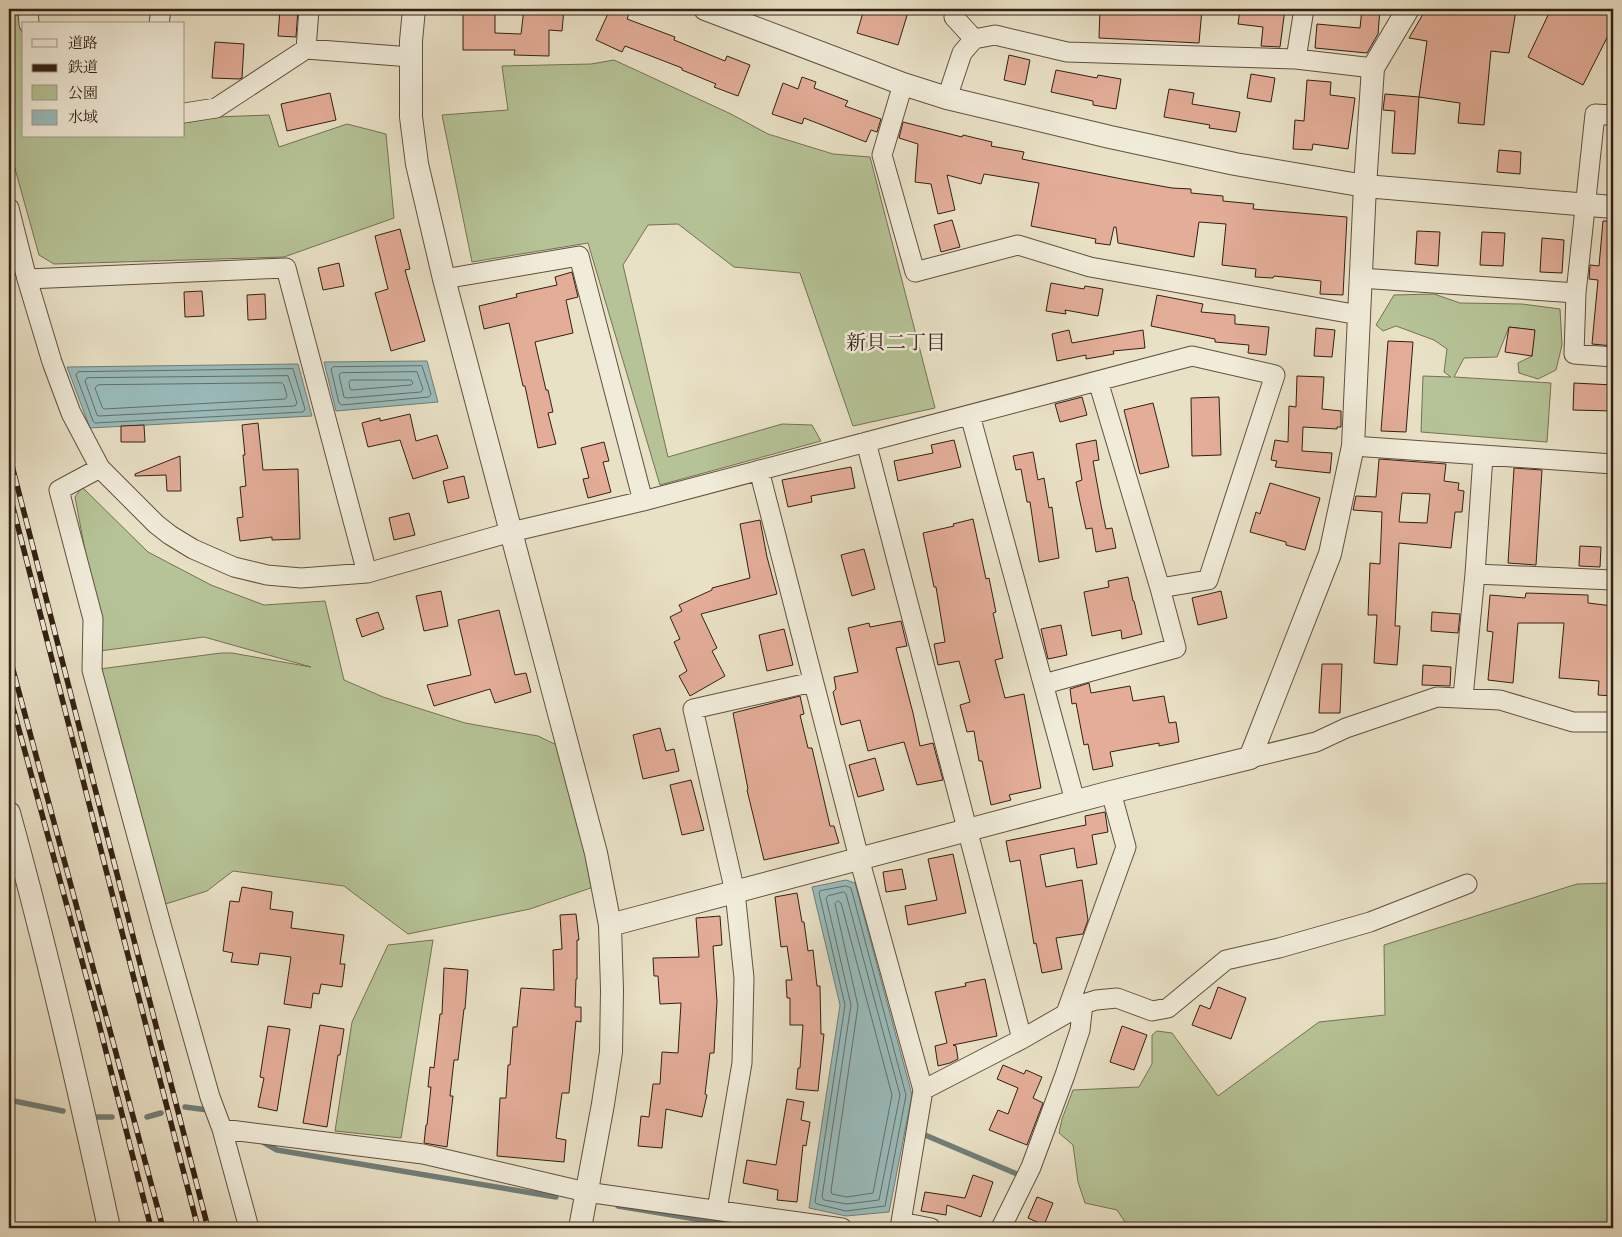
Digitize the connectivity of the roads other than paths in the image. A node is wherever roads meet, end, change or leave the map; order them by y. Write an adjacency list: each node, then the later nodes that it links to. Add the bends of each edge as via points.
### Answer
1 (28, 9): 9 (street)
2 (161, 9): 10 (street)
3 (309, 9): 12 (street)
4 (414, 9): 13 (street)
5 (705, 9): 16 (street)
6 (956, 9): 11 (street, via 954,18)
7 (1304, 9): 14 (street)
8 (1408, 9): 15 (street)
9 (29, 22)
10 (159, 22)
11 (974, 39): 14 (street, via 995,35 1067,52); 17 (street, via 962,53)
12 (306, 49): 13 (street); 18 (street, via 216,108)
13 (411, 56): 26 (street, via 412,117 418,164)
14 (1296, 60): 15 (street)
15 (1374, 68): 20 (street)
16 (903, 84): 17 (street); 28 (street, via 882,155 915,272 1018,245 1090,267)
17 (947, 98): 20 (street, via 1235,164)
18 (185, 113)
19 (1613, 115): 21 (street, via 1596,114)
20 (1365, 186): 21 (street); 24 (street)
21 (1586, 205): 22 (street); 27 (street)
22 (1613, 207)
23 (9, 208): 25 (street)
24 (1360, 278): 27 (street); 28 (street)
25 (27, 279): 36 (street, via 71,413); 40 (street, via 286,268)
26 (444, 279): 38 (street, via 579,256); 39 (street)
27 (1576, 293): 29 (street, via 1574,354)
28 (1359, 315): 33 (street)
29 (1613, 357)
30 (1098, 381): 31 (street); 43 (street); 43 (street, via 1192,356 1276,375 1208,580)
31 (970, 415): 32 (street); 45 (street)
32 (866, 442): 37 (street); 52 (street)
33 (1353, 446): 34 (street); 48 (street, via 1330,554)
34 (1483, 456): 35 (street); 41 (street)
35 (1613, 464)
36 (100, 468): 40 (street, via 170,535 234,567 267,575 301,578); 61 (street, via 59,490 93,619 92,670 167,947)
37 (759, 470): 38 (street); 44 (street)
38 (643, 501): 39 (street)
39 (511, 532): 40 (street); 56 (street, via 596,853)
40 (367, 573)
41 (1475, 574): 42 (street); 46 (street)
42 (1613, 580)
43 (1160, 588): 45 (street, via 1176,648)
44 (813, 682): 53 (street); 55 (street, via 693,709)
45 (1044, 684): 50 (street)
46 (1463, 697): 47 (street, via 1500,700 1573,722); 48 (street, via 1437,697 1346,728 1316,742)
47 (1613, 722)
48 (1250, 758): 49 (street)
49 (1111, 792): 50 (street); 58 (street, via 1126,847)
50 (1075, 801): 52 (street)
51 (9, 813): 65 (street, via 37,914)
52 (968, 830): 53 (street); 59 (street)
53 (859, 858): 55 (street); 60 (street)
54 (1467, 884): 57 (street, via 1370,922 1226,960 1168,1008 1152,1011 1117,998)
55 (735, 892): 56 (street); 63 (street, via 744,978 742,1063)
56 (610, 925): 62 (street, via 611,1052)
57 (1083, 1004): 58 (street); 70 (street, via 1080,1030 1062,1084 1031,1167)
58 (1066, 1013): 59 (street)
59 (1022, 1039): 60 (street)
60 (922, 1090): 64 (street)
61 (222, 1129): 62 (street, via 424,1154); 66 (street)
62 (586, 1192): 63 (street); 67 (street)
63 (717, 1210): 68 (street)
64 (900, 1225): 69 (street)
65 (109, 1228)
66 (249, 1228)
67 (580, 1228)
68 (842, 1228)
69 (931, 1228)
70 (1001, 1228)

